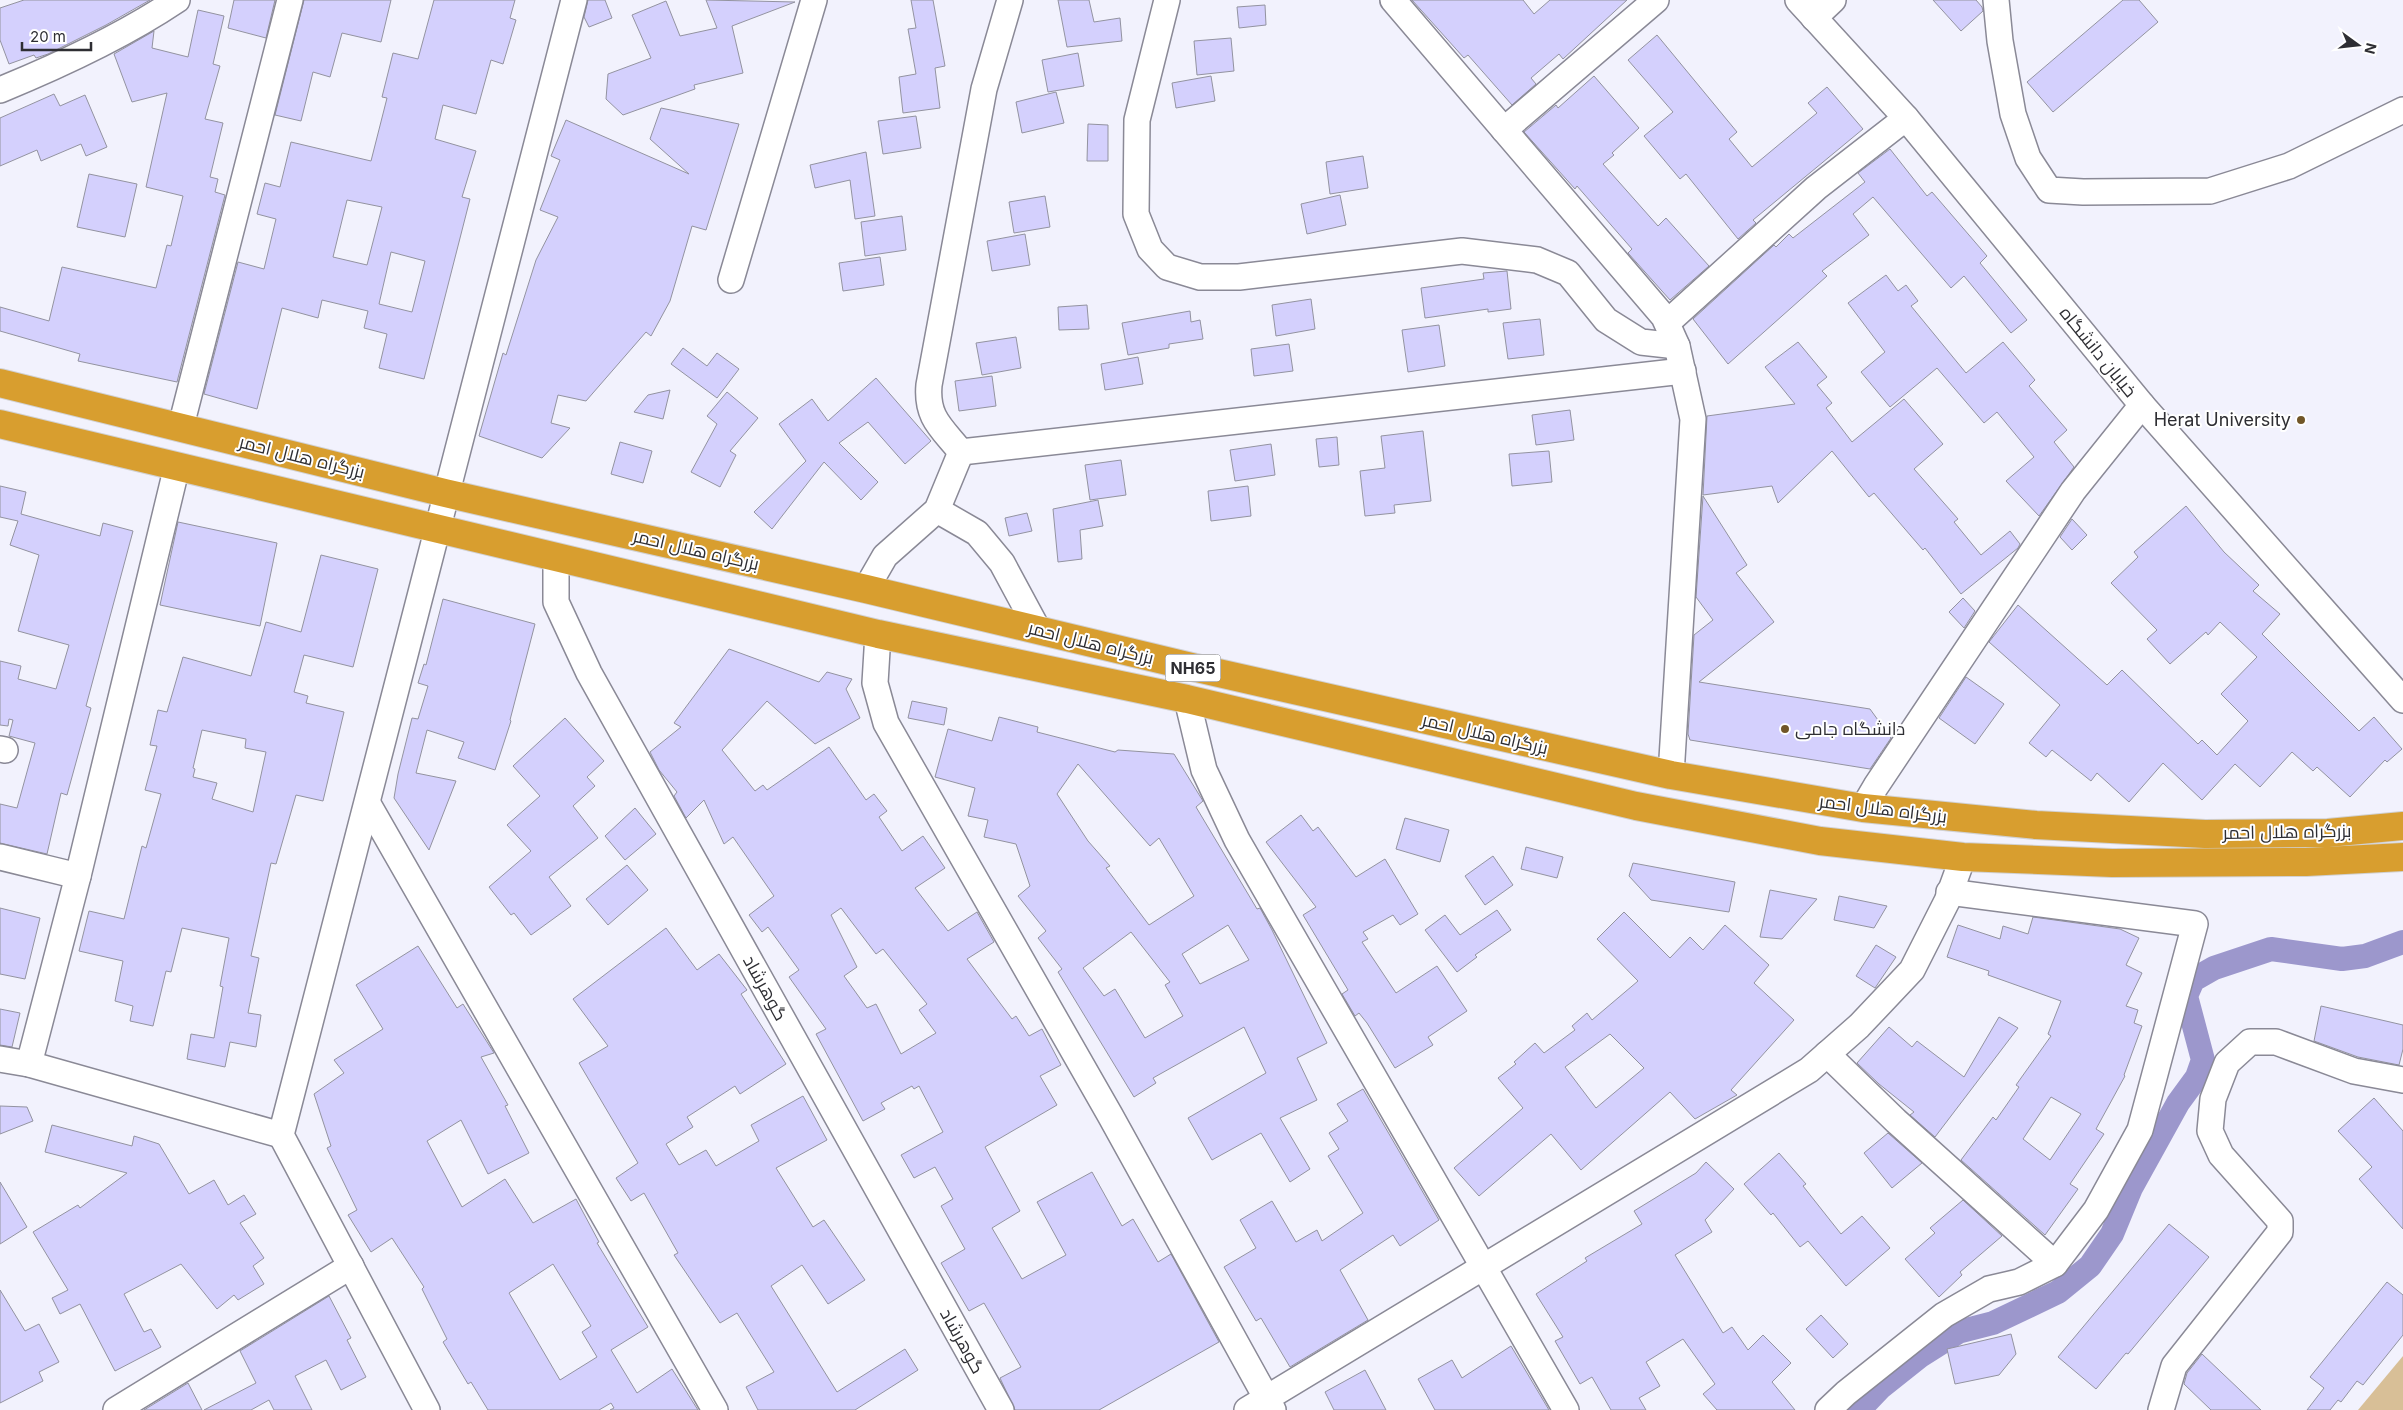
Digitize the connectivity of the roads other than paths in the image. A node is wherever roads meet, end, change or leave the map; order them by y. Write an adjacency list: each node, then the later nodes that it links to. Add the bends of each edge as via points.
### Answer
1 (177, 0): 12 (street, via 60,65)
2 (290, 0): 23 (street)
3 (574, 0): 26 (street)
4 (814, 0): 16 (street)
5 (1010, 0): 24 (street, via 984,89 929,385 928,403 934,418)
6 (1167, 0): 18 (street, via 1137,120 1136,214 1150,249 1167,267 1200,277 1239,277 1462,251 1537,260 1568,273 1606,320 1641,342)
7 (1656, 0): 15 (street)
8 (1833, 0): 11 (street)
9 (1997, 0): 13 (street, via 2012,114 2028,158 2049,190 2210,191 2289,166)
10 (1396, 1): 15 (street)
11 (1806, 9): 14 (street, خیابان دانشگاه)
12 (0, 90)
13 (2403, 110)
14 (1906, 118): 17 (street, via 1816,188); 21 (street, خیابان دانشگاه)
15 (1504, 130): 17 (street)
16 (732, 280)
17 (1668, 322): 18 (street)
18 (1678, 346): 19 (street)
19 (1683, 371): 24 (street); 35 (street, via 1693,419)
20 (0, 383): 23 (highway, بزرگراه هلال احمر / NH65)
21 (2142, 405): 34 (street, خیابان دانشگاه); 37 (street, via 2073,490)
22 (0, 424): 25 (highway, بزرگراه هلال احمر / NH65)
23 (181, 426): 26 (highway, بزرگراه هلال احمر / NH65)
24 (961, 452): 27 (street)
25 (177, 466): 28 (highway, بزرگراه هلال احمر / NH65); 42 (street)
26 (445, 493): 28 (street); 30 (highway, بزرگراه هلال احمر / NH65)
27 (937, 510): 30 (street, via 884,556); 31 (street, via 976,533 1002,563)
28 (436, 529): 29 (highway, بزرگراه هلال احمر / NH65); 36 (street)
29 (556, 557): 32 (highway, بزرگراه هلال احمر / NH65); 56 (street, گوهرشاد, via 556,602 589,673)
30 (866, 589): 31 (highway, بزرگراه هلال احمر / NH65)
31 (1038, 630): 35 (highway, بزرگراه هلال احمر / NH65)
32 (878, 634): 33 (highway, بزرگراه هلال احمر / NH65); 52 (street, via 875,683 886,723 1110,1115)
33 (1187, 699): 41 (highway, بزرگراه هلال احمر / NH65, via 1636,806 1820,841); 51 (street, via 1204,770 1237,840)
34 (2403, 700)
35 (1671, 776): 37 (highway, بزرگراه هلال احمر / NH65)
36 (368, 804): 48 (street); 55 (street)
37 (1863, 808): 38 (highway, بزرگراه هلال احمر / NH65, via 2036,825 2205,834 2328,833)
38 (2403, 826)
39 (2403, 856): 41 (highway, بزرگراه هلال احمر / NH65, via 2306,862 2122,863)
40 (0, 857): 42 (street)
41 (1963, 857): 43 (street)
42 (78, 876): 46 (street)
43 (1949, 892): 44 (street, via 1912,970 1859,1026); 49 (street, via 2195,924 2140,1130 2096,1210)
44 (1827, 1054): 49 (street); 51 (street, via 1809,1070)
45 (0, 1059): 46 (street)
46 (29, 1064): 48 (street)
47 (2403, 1080): 59 (street, via 2354,1071 2276,1042 2250,1042 2227,1063 2213,1099 2210,1131 2221,1155 2280,1221 2280,1232 2174,1366)
48 (281, 1135): 50 (street)
49 (2055, 1264): 58 (street, via 2019,1282 1989,1289 1944,1315)
50 (351, 1266): 53 (street); 54 (street)
51 (1484, 1268): 52 (street); 57 (street)
52 (1262, 1406)
53 (118, 1410)
54 (426, 1410)
55 (715, 1410)
56 (1001, 1410)
57 (1566, 1410)
58 (1828, 1410)
59 (2161, 1410)

